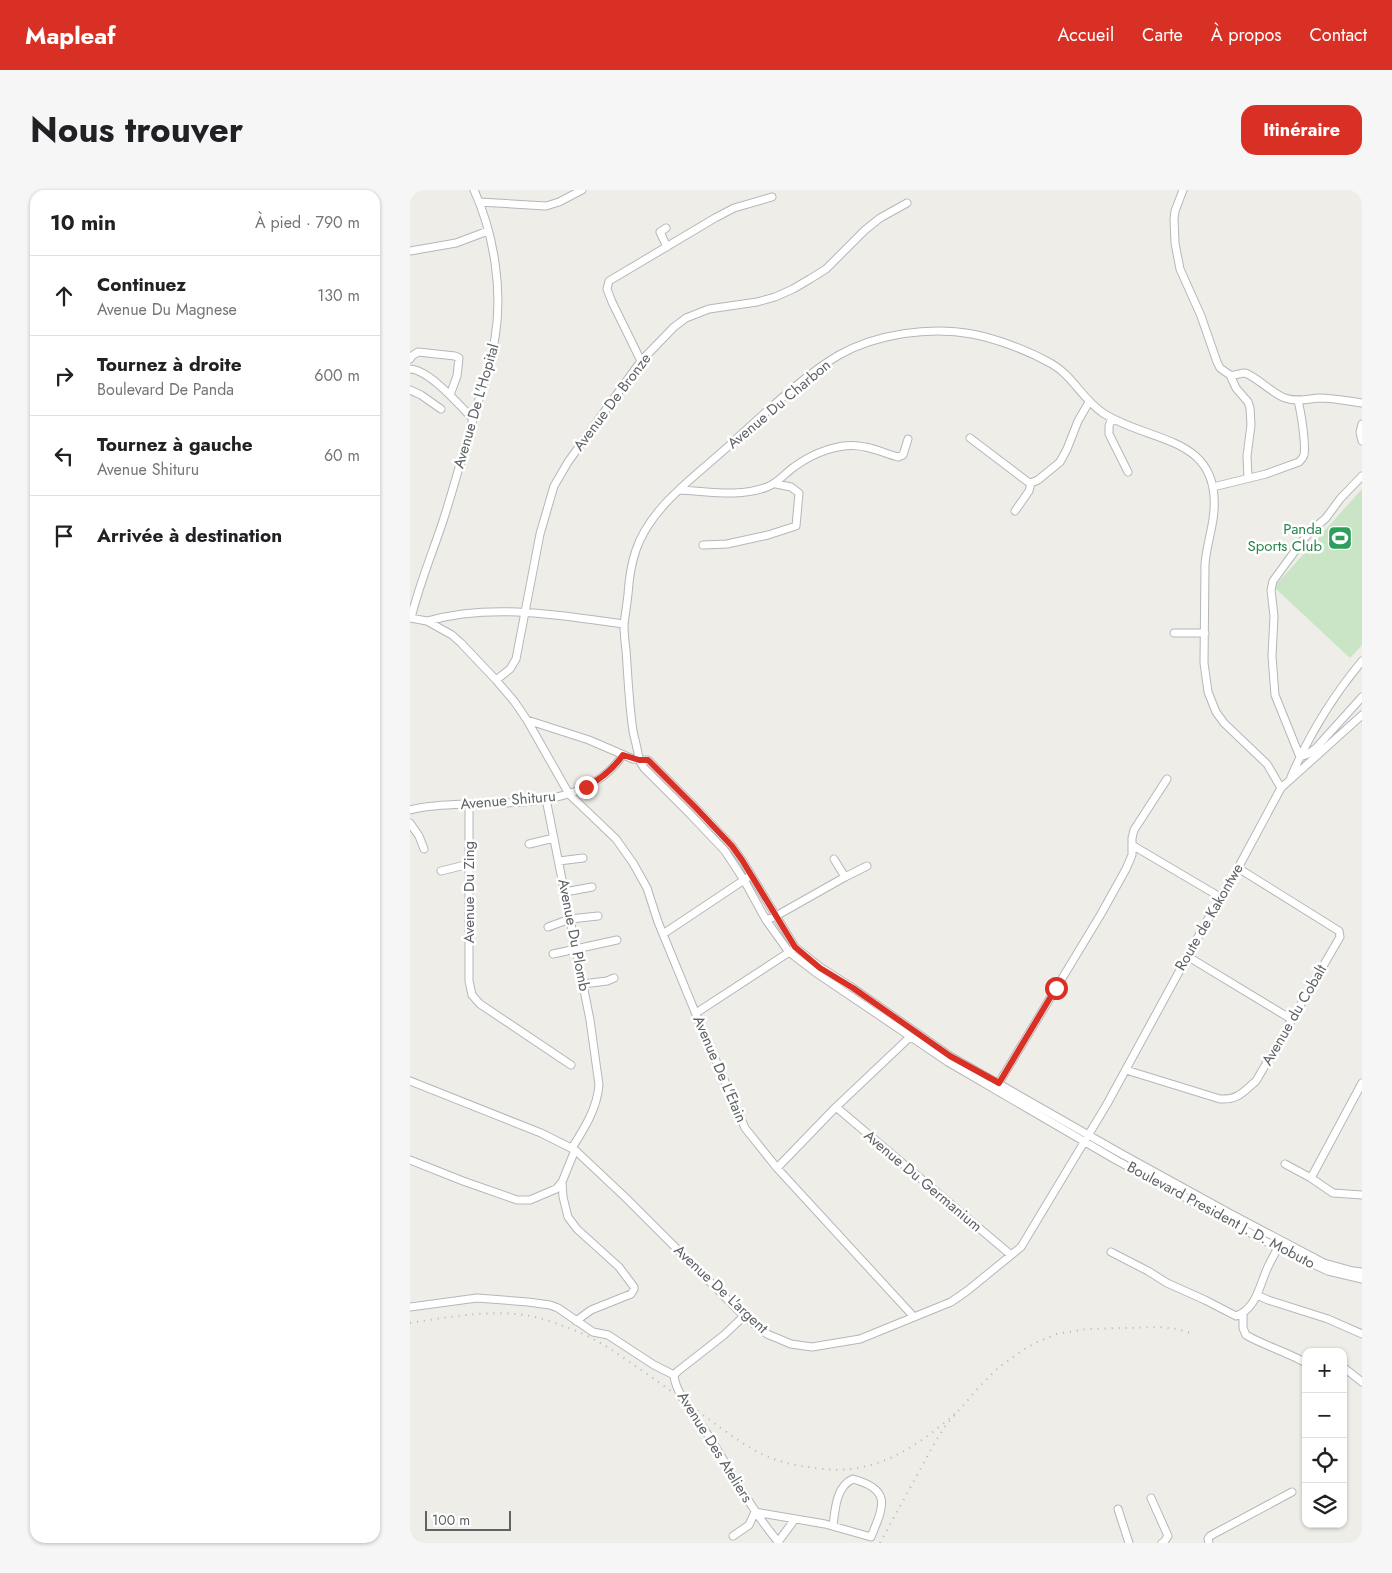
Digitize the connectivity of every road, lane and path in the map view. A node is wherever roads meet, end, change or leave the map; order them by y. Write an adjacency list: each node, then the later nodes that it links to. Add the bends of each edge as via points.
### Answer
1 (474, 190): 5 (street, Avenue De L'Hopital)
2 (582, 190): 5 (street, via 546,206)
3 (1183, 190): 14 (street, via 1174,218 1180,269 1215,358 1220,368)
4 (772, 196): 9 (street, via 734,208)
5 (479, 202): 8 (street, Avenue De L'Hopital)
6 (907, 203): 12 (street, Avenue De Bronze, via 880,218 826,269 810,279 775,297 709,310 686,318)
7 (666, 228): 9 (street, via 660,232)
8 (488, 231): 10 (street, via 456,243); 22 (street, Avenue De L'Hopital, via 496,274 496,325 488,369)
9 (667, 247): 12 (street, via 612,278 607,286)
10 (410, 251)
11 (410, 359): 16 (street, via 418,352 459,358)
12 (641, 360): 36 (street, Avenue De Bronze, via 558,478 540,534)
13 (410, 369): 16 (street, via 428,377)
14 (1230, 375): 17 (street, via 1244,373 1283,398); 29 (street, via 1250,408)
15 (410, 390): 20 (street)
16 (450, 395): 22 (street)
17 (1298, 401): 19 (street, via 1320,398); 29 (street, via 1303,430 1302,458 1294,464)
18 (1089, 402): 21 (street, Avenue Du Charbon); 30 (street, via 1063,458); 33 (street, Avenue Du Charbon, via 1054,365 1016,347 972,334 900,334 855,348 822,366)
19 (1362, 402)
20 (441, 409)
21 (1112, 418): 27 (street, via 1109,434); 32 (street, Avenue Du Charbon, via 1187,449 1205,466)
22 (473, 419): 37 (street, Avenue De L'Hopital)
23 (1362, 424): 26 (street)
24 (970, 438): 30 (street)
25 (908, 439): 31 (street, via 903,455 898,457 864,446 834,448 802,462)
26 (1362, 441)
27 (1128, 472)
28 (1362, 476): 48 (street, via 1303,540 1271,586 1275,695)
29 (1248, 478): 32 (street)
30 (1031, 483): 34 (street)
31 (776, 484): 33 (street, via 732,494); 35 (street, via 791,487 799,493 796,526 727,544)
32 (1213, 487): 41 (street, Avenue Du Charbon, via 1214,510 1205,565)
33 (679, 490): 39 (street, Avenue Du Charbon, via 649,522 636,550)
34 (1015, 511)
35 (703, 545)
36 (525, 612): 38 (street, via 463,613); 39 (street); 43 (street, Avenue De Bronze, via 514,664)
37 (410, 618): 38 (street)
38 (427, 621): 43 (street, Avenue De L'Etain, via 452,635)
39 (624, 624): 49 (street, Avenue Du Charbon, via 630,702)
40 (1174, 633): 41 (street)
41 (1204, 633): 53 (street, Avenue Du Charbon, via 1205,679 1216,712 1234,734 1267,764)
42 (1362, 661): 48 (street, via 1337,692)
43 (496, 680): 46 (street, Avenue De L'Etain)
44 (1362, 697): 48 (street, via 1316,748)
45 (1362, 715): 51 (street, Route de Kakontwe)
46 (527, 720): 47 (street); 55 (street, Avenue De L'Etain)
47 (623, 755): 49 (street); 55 (street, Avenue Shituru, via 598,780)
48 (1300, 757): 51 (street)
49 (639, 760): 52 (street, via 648,760); 54 (street)
50 (1167, 779): 64 (street, via 1134,830)
51 (1289, 780): 53 (street, Route de Kakontwe)
52 (671, 783): 54 (street); 58 (street)
53 (1281, 788): 71 (street, Route de Kakontwe)
54 (665, 789): 60 (street)
55 (569, 794): 56 (street, Avenue Shituru); 84 (street, Avenue De L'Etain, via 616,839 633,863 647,888)
56 (546, 799): 57 (street, Avenue Shituru); 62 (street, Avenue Du Plomb)
57 (470, 804): 59 (street, Avenue Shituru); 69 (street, Avenue Du Zing)
58 (696, 808): 60 (street); 73 (street, via 732,846)
59 (410, 810)
60 (690, 814): 75 (street, via 725,851)
61 (410, 823): 65 (street)
62 (554, 838): 63 (street); 68 (street, Avenue Du Plomb)
63 (529, 844)
64 (1132, 844): 78 (street); 99 (street, via 1132,855 1126,869 1101,914)
65 (424, 849)
66 (583, 858): 68 (street)
67 (834, 859): 74 (street)
68 (559, 862): 77 (street, Avenue Du Plomb)
69 (469, 864): 72 (street); 95 (street, Avenue Du Zing, via 469,981 472,995 480,1004)
70 (867, 866): 74 (street)
71 (1238, 868): 78 (street, Route de Kakontwe); 93 (street, Avenue du Cobalt, via 1340,931 1340,937)
72 (441, 871)
73 (751, 875): 75 (street); 80 (street)
74 (845, 877): 80 (street)
75 (744, 880): 82 (street); 84 (street)
76 (592, 887): 77 (street)
77 (565, 892): 81 (street, Avenue Du Plomb)
78 (1220, 898): 89 (street, Route de Kakontwe)
79 (598, 916): 81 (street)
80 (776, 916): 82 (street); 87 (street)
81 (570, 919): 83 (street); 86 (street, Avenue Du Plomb)
82 (766, 920): 87 (street)
83 (548, 927)
84 (663, 934): 92 (street, Avenue De L'Etain)
85 (617, 940): 86 (street)
86 (576, 948): 88 (street); 91 (street, Avenue Du Plomb)
87 (792, 950): 92 (street); 94 (street, via 853,988)
88 (553, 954)
89 (1187, 956): 93 (street); 96 (street, Route de Kakontwe)
90 (614, 978): 91 (street)
91 (583, 984): 103 (street, Avenue Du Plomb, via 598,1092)
92 (696, 1013): 106 (street, Avenue De L'Etain, via 745,1128)
93 (1291, 1019): 96 (street, Avenue du Cobalt, via 1256,1081 1230,1099 1220,1099)
94 (913, 1035): 99 (street, via 948,1062); 100 (street)
95 (571, 1065)
96 (1126, 1070): 101 (street, Route de Kakontwe)
97 (410, 1081): 103 (street, Avenue De L'argent)
98 (1362, 1083): 107 (street)
99 (997, 1086): 101 (street, Boulevard President J. D. Mobuto); 102 (street, Boulevard President J. D. Mobuto)
100 (836, 1107): 106 (street); 113 (street, Avenue Du Germanium)
101 (1088, 1134): 102 (street, Route de Kakontwe); 110 (street, Boulevard President J. D. Mobuto)
102 (1084, 1142): 110 (street, Boulevard President J. D. Mobuto); 113 (street, Avenue De L'argent, via 1026,1239)
103 (574, 1149): 108 (street, Avenue Du Plomb); 119 (street, Avenue De L'argent)
104 (410, 1160): 108 (street, via 517,1200 540,1197)
105 (1286, 1164): 107 (street)
106 (777, 1168): 120 (street, Avenue De L'Etain)
107 (1311, 1178): 109 (street, via 1333,1193)
108 (562, 1182): 121 (street, via 568,1217 634,1286 631,1294 592,1310)
109 (1362, 1195)
110 (1229, 1217): 111 (street, Boulevard President J. D. Mobuto); 114 (street, Boulevard President J. D. Mobuto, via 1324,1263)
111 (1278, 1248): 115 (street, Boulevard President J. D. Mobuto, via 1328,1271); 116 (street)
112 (1111, 1252): 118 (street, via 1236,1316)
113 (1011, 1255): 120 (street, Avenue De L'argent, via 952,1302)
114 (1362, 1272)
115 (1362, 1279)
116 (1257, 1295): 118 (street); 122 (street)
117 (410, 1308): 121 (street, via 477,1298 550,1305)
118 (1243, 1314): 123 (street, via 1246,1335)
119 (744, 1316): 120 (street, Avenue De L'argent, via 775,1339 812,1347 860,1339); 125 (street, Avenue Des Ateliers)
120 (914, 1317)
121 (576, 1321): 125 (street)
122 (1362, 1334)
123 (1302, 1361)
124 (1347, 1369): 126 (street)
125 (674, 1375): 130 (street, Avenue Des Ateliers, via 683,1399)
126 (1362, 1382)
127 (1292, 1492): 137 (street, via 1210,1536)
128 (1151, 1498): 136 (street, via 1168,1536)
129 (1118, 1510): 135 (street)
130 (755, 1512): 131 (street); 133 (street, via 750,1525); 134 (street, Avenue Des Ateliers)
131 (795, 1518): 132 (street); 134 (street)
132 (833, 1526): 132 (street, via 871,1538 882,1510 880,1494 861,1481 853,1479 846,1482 840,1491)
133 (733, 1536)
134 (778, 1542)
135 (1129, 1543)
136 (1162, 1543)
137 (1209, 1543)

